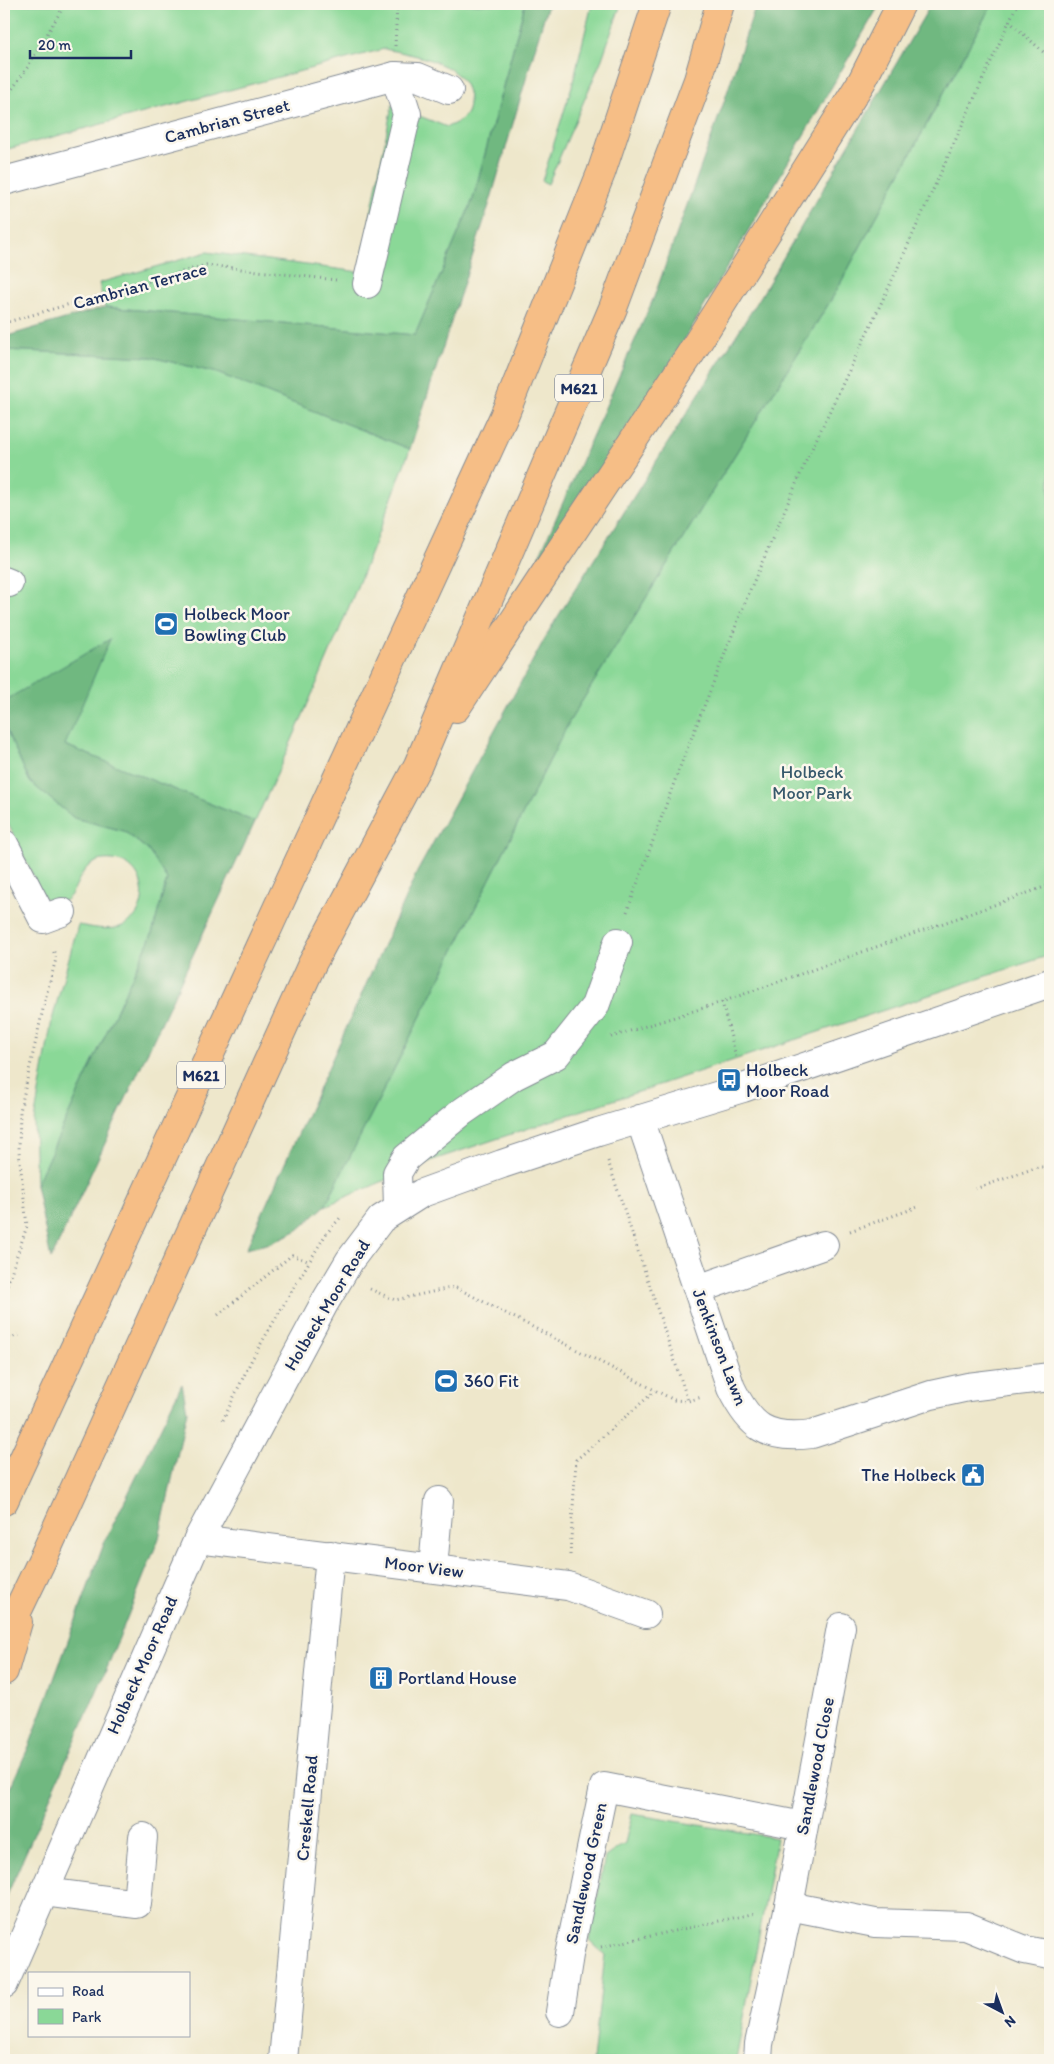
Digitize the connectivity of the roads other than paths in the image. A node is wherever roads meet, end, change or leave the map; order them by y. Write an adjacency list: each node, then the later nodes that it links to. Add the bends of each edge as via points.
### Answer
1 (657, 4): 19 (highway, M621, via 601,173 504,416)
2 (720, 4): 8 (highway, M621, via 698,80 613,308)
3 (901, 4): 8 (highway, via 862,81 691,353)
4 (395, 76): 5 (street, Cambrian Street, via 418,77); 6 (street, Cambrian Street); 7 (street, via 407,114)
5 (449, 90)
6 (4, 181)
7 (367, 284)
8 (418, 765): 23 (highway, M621, via 312,964)
9 (4, 844): 10 (street)
10 (52, 915)
11 (618, 942): 14 (street, via 595,1006 556,1054 514,1076 462,1112 406,1158 397,1173)
12 (1050, 983): 13 (street, Holbeck Moor Road, via 743,1088)
13 (640, 1119): 14 (street, Holbeck Moor Road, via 422,1193); 16 (street, Jenkinson Lawn)
14 (398, 1207): 20 (street, Holbeck Moor Road, via 382,1219 340,1276)
15 (824, 1245): 16 (street)
16 (698, 1289): 17 (street, Jenkinson Lawn, via 731,1388 742,1410 756,1424 773,1433 812,1434 940,1393)
17 (1050, 1377)
18 (439, 1501): 22 (street)
19 (4, 1502)
20 (198, 1539): 21 (street, Moor View); 30 (street, Holbeck Moor Road)
21 (330, 1556): 22 (street, Moor View); 36 (street, Creskell Road)
22 (433, 1568): 24 (street, Moor View, via 568,1586)
23 (27, 1592): 26 (highway, M621); 27 (highway)
24 (646, 1614)
25 (841, 1627): 28 (street, Sandlewood Close)
26 (4, 1639)
27 (4, 1672)
28 (803, 1826): 31 (street, Sandlewood Close); 34 (street, Sandlewood Green, via 604,1787)
29 (142, 1837): 30 (street, via 137,1904)
30 (44, 1892): 33 (street, Holbeck Moor Road)
31 (790, 1906): 32 (street, via 875,1923 966,1926 1025,1950); 35 (street, Sandlewood Close)
32 (1050, 1955)
33 (4, 1984)
34 (560, 2012)
35 (759, 2052)
36 (283, 2060)

